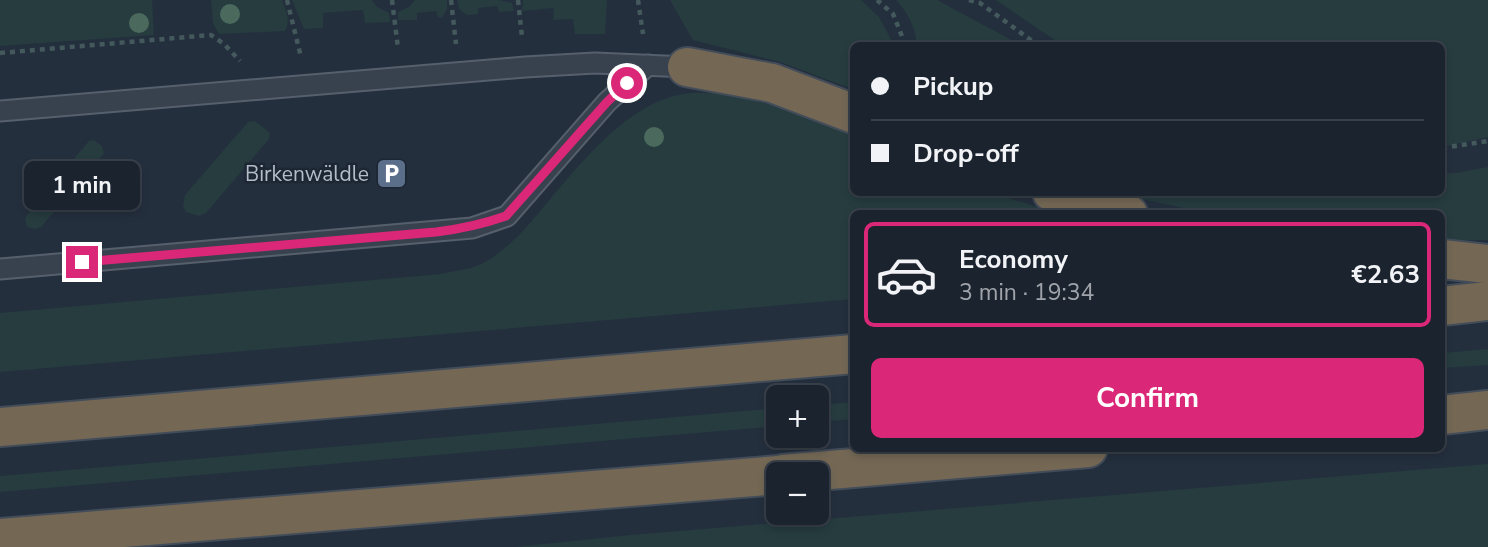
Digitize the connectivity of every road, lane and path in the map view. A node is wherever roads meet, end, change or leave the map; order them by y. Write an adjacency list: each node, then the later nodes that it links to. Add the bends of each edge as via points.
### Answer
1 (287, 0): 15 (path)
2 (392, 0): 14 (path)
3 (452, 0): 13 (path)
4 (638, 0): 7 (path)
5 (877, 0): 8 (path, via 893,15)
6 (969, 0): 9 (path)
7 (639, 10)
8 (904, 42)
9 (1034, 42)
10 (0, 53): 16 (path, via 211,35)
11 (648, 65): 12 (lane); 13 (lane, via 595,63); 25 (lane, via 607,102 506,216 472,228)
12 (688, 67): 18 (highway, via 772,83)
13 (459, 72): 14 (lane)
14 (401, 77): 15 (lane)
15 (306, 85): 16 (lane)
16 (267, 88): 17 (lane)
17 (0, 111)
18 (850, 112)
19 (1488, 141): 20 (path)
20 (1445, 148)
21 (1066, 196): 22 (highway)
22 (1114, 210)
23 (1445, 259): 24 (highway)
24 (1488, 264)
25 (0, 269)
26 (1488, 301): 27 (highway)
27 (1445, 306)
28 (850, 354): 31 (highway)
29 (1488, 410): 30 (highway)
30 (1445, 415)
31 (0, 427)
32 (1041, 452): 33 (highway)
33 (829, 470)
34 (766, 475): 35 (highway)
35 (0, 538)

